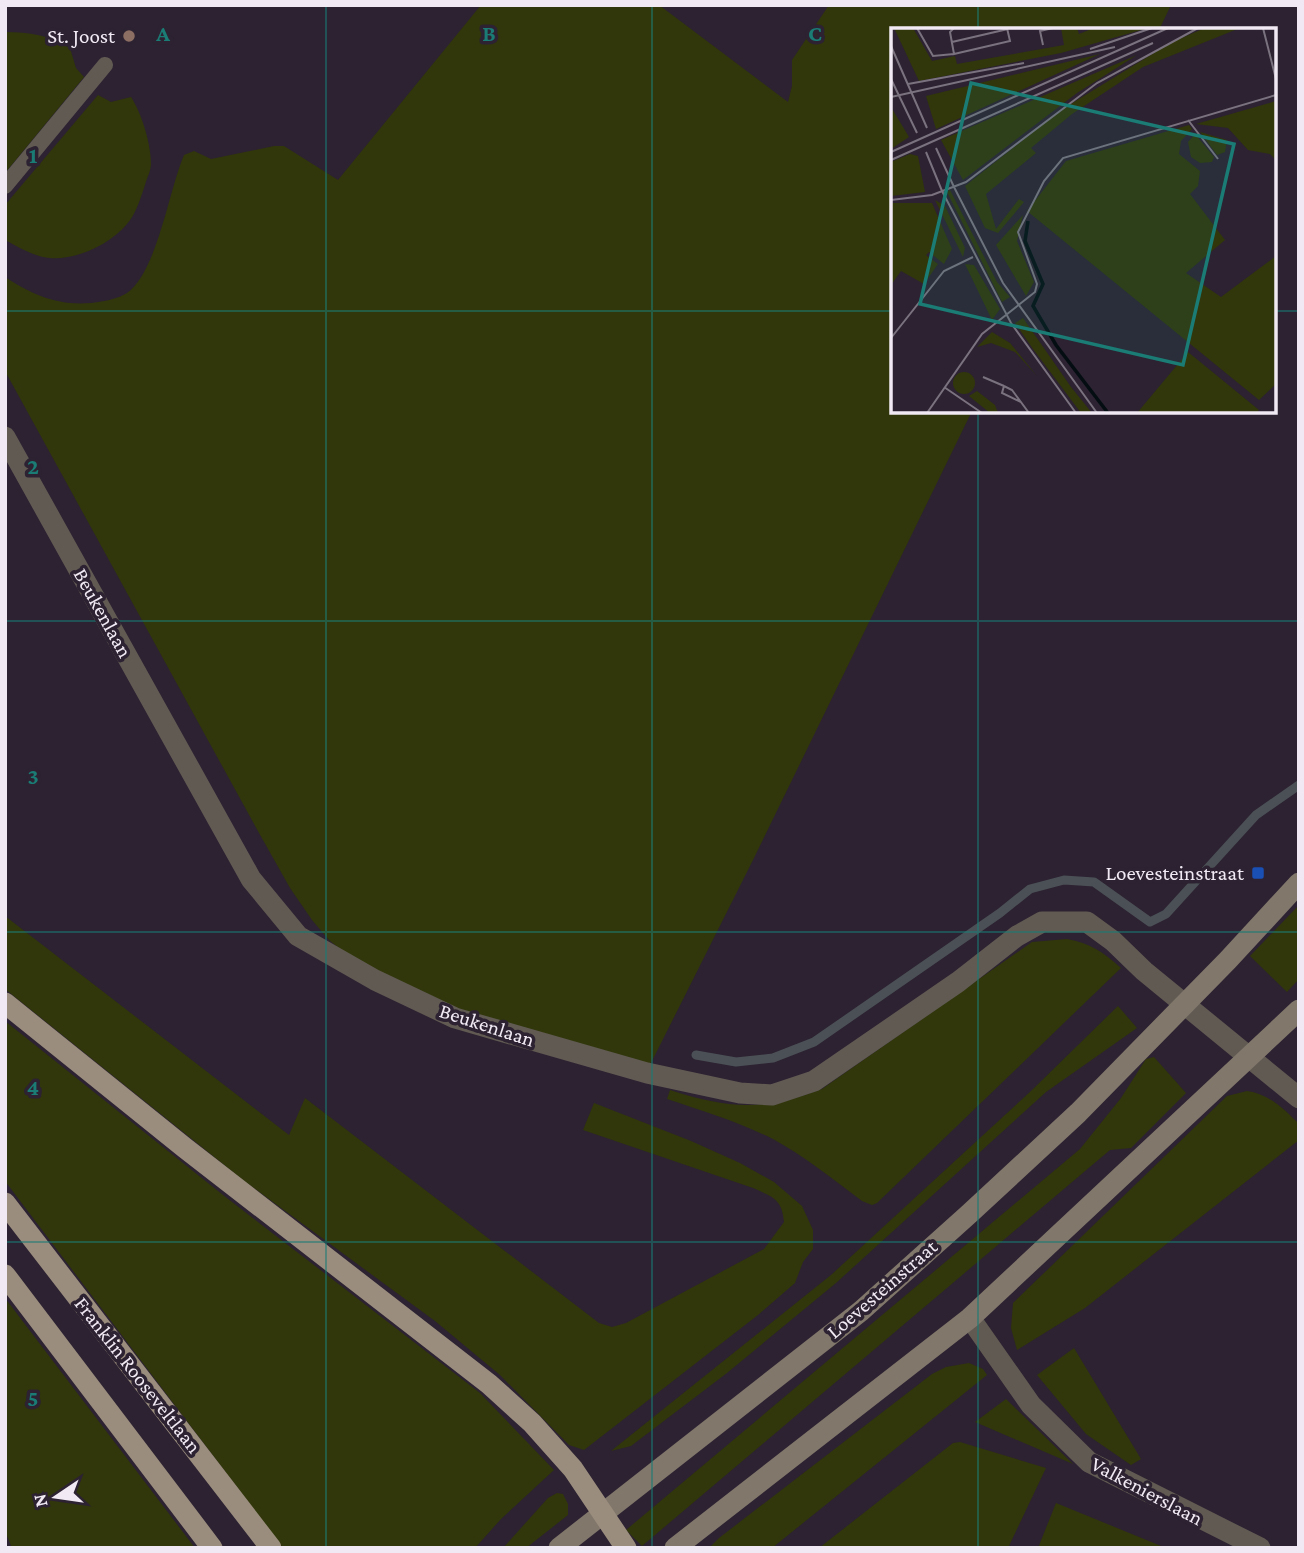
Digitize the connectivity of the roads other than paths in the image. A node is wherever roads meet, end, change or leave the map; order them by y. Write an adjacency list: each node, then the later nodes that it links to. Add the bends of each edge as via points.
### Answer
1 (105, 65): 2 (lane)
2 (5, 186)
3 (5, 437): 6 (street, Beukenlaan, via 251,878 298,936 375,980 455,1018 647,1073 740,1093 772,1095 814,1081 1042,922 1087,922)
4 (1299, 883): 6 (street, Loevesteinstraat)
5 (5, 1003): 13 (main road, via 489,1384 573,1469)
6 (1186, 1004): 8 (street, Beukenlaan); 13 (street, Loevesteinstraat, via 1078,1113 861,1311)
7 (1299, 1010): 8 (street)
8 (1250, 1056): 9 (street, Beukenlaan); 12 (street)
9 (1299, 1098)
10 (5, 1203): 15 (main road, Franklin Rooseveltlaan)
11 (5, 1275): 14 (main road, Franklin Rooseveltlaan)
12 (970, 1318): 18 (street); 19 (street, Valkenierslaan, via 1031,1405 1089,1462)
13 (603, 1513): 16 (street, Loevesteinstraat); 17 (main road)
14 (212, 1548)
15 (271, 1548)
16 (559, 1548)
17 (626, 1548)
18 (675, 1548)
19 (1260, 1548)

